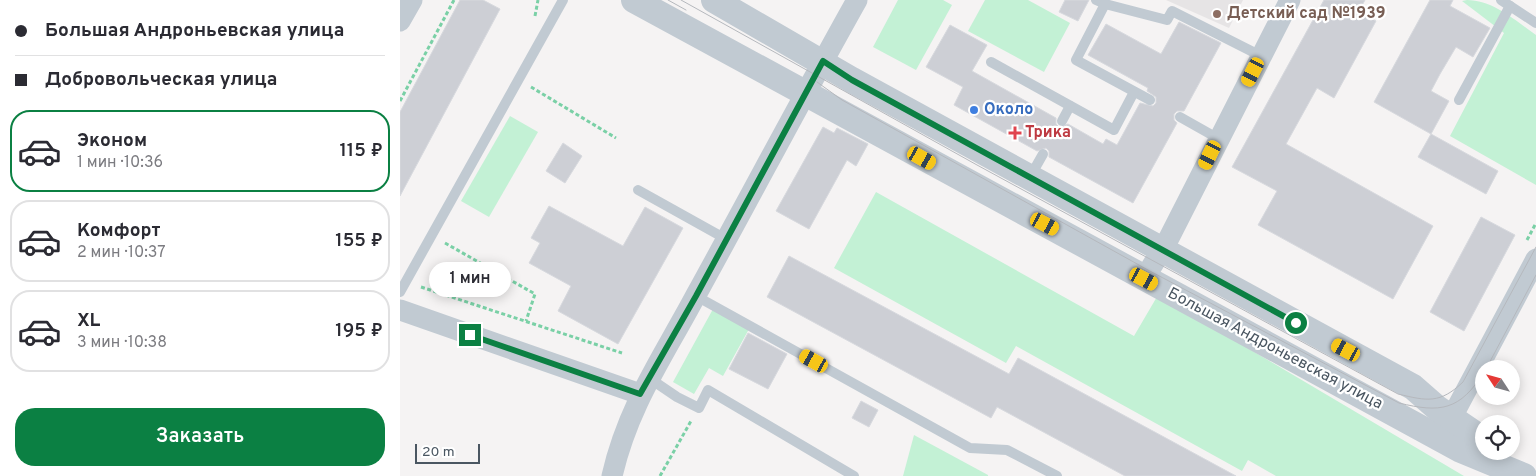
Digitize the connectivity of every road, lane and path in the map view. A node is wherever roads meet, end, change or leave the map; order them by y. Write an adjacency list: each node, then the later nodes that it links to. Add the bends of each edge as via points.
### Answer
1 (412, 0): 10 (street)
2 (454, 0): 20 (path)
3 (563, 0): 15 (lane)
4 (634, 0): 17 (street, Большая Андроньевская улица)
5 (714, 0): 13 (street, Большая Андроньевская улица)
6 (857, 0): 13 (street)
7 (1290, 0): 12 (street)
8 (1100, 2): 12 (lane, via 1167,20 1172,10); 16 (lane, via 1076,60)
9 (1506, 3): 11 (lane); 19 (lane)
10 (400, 21)
11 (1536, 23)
12 (1261, 56): 25 (street)
13 (823, 61): 17 (street); 27 (street, Большая Андроньевская улица)
14 (991, 62): 21 (lane)
15 (519, 79): 24 (path); 29 (lane)
16 (1134, 92): 18 (lane); 21 (lane, via 1114,130)
17 (805, 94): 30 (street); 33 (street, Большая Андроньевская улица)
18 (1150, 100)
19 (1459, 100)
20 (400, 101)
21 (1070, 106): 23 (lane)
22 (1180, 117): 25 (lane)
23 (1062, 121)
24 (616, 138)
25 (1219, 139): 31 (street, via 1170,238)
26 (1043, 154): 27 (lane)
27 (1029, 177): 31 (street, Большая Андроньевская улица)
28 (638, 190): 30 (lane)
29 (431, 236): 34 (lane); 38 (path, via 535,294)
30 (726, 240): 36 (street)
31 (1161, 249): 33 (street); 42 (street, Большая Андроньевская улица, via 1414,387)
32 (1536, 259): 42 (street)
33 (1144, 279): 49 (street, Большая Андроньевская улица, via 1461,450)
34 (405, 282): 35 (lane); 38 (path)
35 (400, 292)
36 (696, 296): 40 (street); 48 (lane, via 970,448 1008,450)
37 (400, 310): 40 (street)
38 (526, 321): 39 (path)
39 (622, 353)
40 (644, 386): 41 (lane); 45 (street, via 619,446)
41 (699, 408): 46 (path); 47 (lane, via 708,390)
42 (1452, 417): 43 (street, Большая Андроньевская улица)
43 (1475, 434)
44 (1512, 460): 50 (street)
45 (612, 476)
46 (660, 476)
47 (854, 476)
48 (1057, 476)
49 (1524, 476)
50 (1534, 476)

